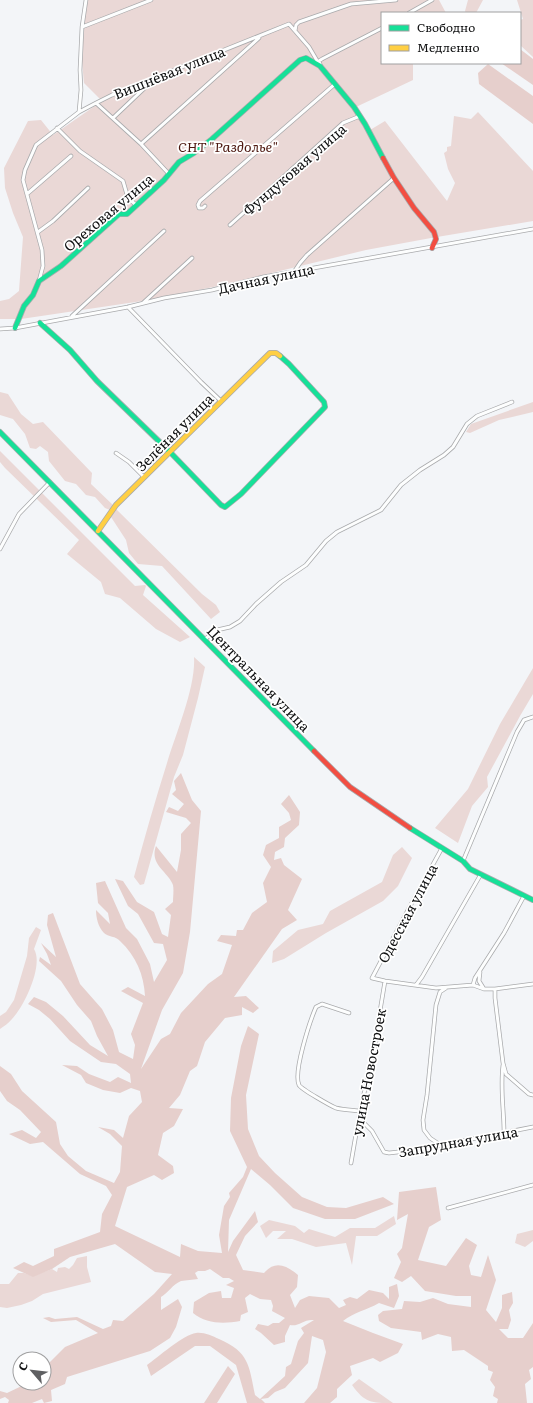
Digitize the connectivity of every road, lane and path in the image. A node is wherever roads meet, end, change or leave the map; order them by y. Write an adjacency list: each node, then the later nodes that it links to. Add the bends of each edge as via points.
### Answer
1 (86, 0): 6 (street)
2 (151, 0): 6 (street)
3 (396, 0): 8 (street, via 351,4 299,22)
4 (432, 0): 5 (street)
5 (411, 12)
6 (82, 27): 14 (street)
7 (381, 29): 10 (street, via 322,59 319,61)
8 (294, 31): 9 (street, Вишнёвая улица, via 290,24); 10 (street)
9 (260, 36): 11 (street, Вишнёвая улица); 18 (street)
10 (320, 66): 12 (street); 20 (street, Ореховая улица, via 306,58 300,60 212,139)
11 (154, 79): 13 (street, Вишнёвая улица, via 112,94); 16 (street)
12 (334, 84): 15 (street); 25 (street, via 200,201 200,208)
13 (96, 103): 14 (street); 16 (street, Вишнёвая улица)
14 (78, 112): 17 (street)
15 (360, 116): 21 (street); 26 (street, Фундуковая улица, via 343,123)
16 (113, 118): 18 (street, Вишнёвая улица)
17 (57, 128): 23 (street, via 36,145 30,157 23,180); 24 (street, via 80,151 123,181 128,198)
18 (141, 144): 20 (street, Вишнёвая улица)
19 (70, 156): 23 (street)
20 (168, 174): 24 (street, Ореховая улица)
21 (394, 178): 30 (street, via 434,232 436,239); 32 (street, via 307,255)
22 (88, 188): 29 (street)
23 (27, 194): 29 (street)
24 (136, 205): 33 (street, Ореховая улица, via 127,214 119,214 61,266)
25 (205, 206)
26 (230, 225)
27 (533, 229): 30 (street, Дачная улица)
28 (164, 231): 36 (street)
29 (38, 232): 33 (street, via 43,266)
30 (432, 248): 32 (street, Дачная улица)
31 (192, 258): 34 (street)
32 (294, 272): 34 (street, Дачная улица)
33 (39, 281): 39 (street, Ореховая улица)
34 (143, 303): 35 (street, Дачная улица)
35 (128, 307): 36 (street, Дачная улица); 40 (street)
36 (71, 318): 37 (street, Дачная улица)
37 (40, 323): 39 (street, Дачная улица); 43 (street)
38 (1, 328): 39 (street, Дачная улица)
39 (15, 328)
40 (221, 401): 43 (street, Зелёная улица); 43 (street, Зелёная улица, via 270,353 276,353 324,402 325,407 241,494 225,507)
41 (512, 402): 49 (street, via 477,416 466,424 453,447 401,485 381,510 337,532 306,565 276,586 240,621 217,630)
42 (0, 433): 46 (street, Центральная улица)
43 (170, 452): 45 (street, Зелёная улица)
44 (116, 453): 45 (street)
45 (144, 477): 47 (street, Зелёная улица, via 116,506)
46 (50, 482): 47 (street, Центральная улица); 48 (street, via 19,514)
47 (98, 531): 49 (street, Центральная улица)
48 (0, 549)
49 (205, 639): 51 (street, Центральная улица, via 350,787)
50 (533, 717): 52 (street, via 524,720 517,732)
51 (442, 848): 52 (street, Центральная улица); 57 (street, Одесская улица, via 372,978)
52 (463, 861): 53 (street, Центральная улица, via 470,869)
53 (481, 874): 54 (street, Центральная улица); 59 (street)
54 (524, 896): 55 (street, Центральная улица); 56 (street)
55 (533, 900)
56 (480, 972): 60 (street); 62 (street, via 479,981)
57 (385, 982): 59 (street); 67 (street, улица Новостроек, via 379,1028)
58 (533, 984): 63 (street)
59 (416, 985): 61 (street, via 436,988)
60 (472, 985): 61 (street); 62 (street)
61 (448, 986): 70 (street, via 440,992 436,1005 423,1120 424,1130)
62 (484, 989): 63 (street)
63 (495, 989): 65 (street)
64 (349, 1013): 67 (street, via 322,1004 316,1008 306,1035 298,1075 299,1084 335,1108)
65 (503, 1063): 66 (street, via 506,1074); 69 (street, via 501,1077)
66 (533, 1095)
67 (360, 1111): 70 (street, Запрудная улица, via 362,1121 372,1131 384,1152 416,1150); 71 (street, улица Новостроек)
68 (533, 1126): 69 (street, Запрудная улица)
69 (504, 1132): 70 (street, Запрудная улица)
70 (439, 1144)
71 (351, 1163)
72 (533, 1185): 73 (street)
73 (448, 1208)

